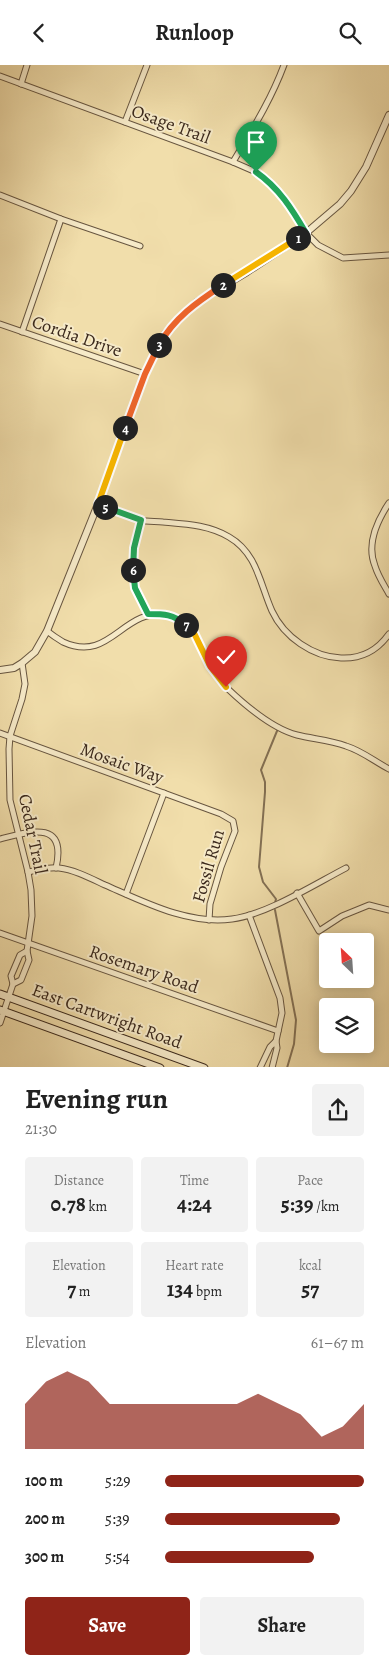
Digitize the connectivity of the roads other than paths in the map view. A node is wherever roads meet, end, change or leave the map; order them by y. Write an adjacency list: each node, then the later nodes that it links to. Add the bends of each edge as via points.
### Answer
1 (27, 65): 5 (street)
2 (147, 65): 7 (street)
3 (284, 65): 8 (street, via 262,113)
4 (0, 76): 5 (street, Osage Trail)
5 (21, 83): 7 (street, Osage Trail)
6 (389, 115): 11 (street, via 366,167 351,191)
7 (125, 122): 8 (street, Osage Trail)
8 (233, 162): 11 (street, Osage Trail, via 256,172 274,187 291,207)
9 (0, 195): 10 (street)
10 (61, 219): 12 (street); 15 (street)
11 (306, 233): 13 (street, Osage Trail, via 318,245 343,258); 16 (street, via 191,307 165,334)
12 (140, 246)
13 (389, 255)
14 (0, 324): 15 (street, Cordia Drive)
15 (22, 332): 16 (street, Cordia Drive)
16 (145, 374): 18 (street)
17 (389, 503): 20 (street, via 375,527 371,553)
18 (98, 504): 19 (street); 22 (street)
19 (141, 520): 21 (street, via 134,548 133,573 135,588); 23 (street, via 196,525 230,537 248,553 256,566 272,612 281,626 307,648 332,658 362,657)
20 (389, 595)
21 (148, 614): 22 (street, via 133,620 114,637 92,646 64,642); 28 (street, via 169,615 181,621 194,633 210,666 226,687 264,719 295,735 346,745)
22 (47, 631): 24 (street, via 35,652)
23 (389, 634)
24 (22, 663): 25 (street, via 14,669); 27 (street, Cedar Trail, via 25,684)
25 (0, 670)
26 (0, 733): 27 (street, Mosaic Way)
27 (10, 736): 29 (street, Mosaic Way); 31 (street, Cedar Trail, via 10,800)
28 (389, 769)
29 (164, 793): 30 (street, Mosaic Way); 37 (street)
30 (233, 821): 40 (street, Fossil Run, via 235,831 218,876)
31 (19, 834): 32 (street); 33 (street, via 44,831 50,834 59,849); 35 (street, Cedar Trail)
32 (0, 839)
33 (56, 868): 35 (street); 37 (street, via 73,871)
34 (346, 868): 36 (street)
35 (28, 872): 42 (street, Cedar Trail, via 32,916)
36 (297, 893): 38 (street, via 318,931 369,905); 39 (street)
37 (126, 894): 40 (street, via 173,912 200,920)
38 (389, 910)
39 (249, 915): 40 (street); 49 (street, via 280,998 282,1013)
40 (209, 919)
41 (0, 933): 42 (street, Rosemary Road)
42 (28, 943): 43 (street, Cedar Trail); 49 (street, Rosemary Road)
43 (27, 951): 44 (street, Cedar Trail, via 20,955 12,976); 44 (street, Cedar Trail, via 29,960 21,980)
44 (13, 984): 46 (street, Cedar Trail)
45 (0, 993): 46 (main road, East Cartwright Road)
46 (8, 997): 47 (street, Cedar Trail); 52 (main road, East Cartwright Road)
47 (2, 1011): 48 (street, Cedar Trail); 51 (main road, East Cartwright Road)
48 (0, 1023)
49 (278, 1031): 50 (street)
50 (276, 1041): 53 (street); 54 (street)
51 (160, 1067)
52 (204, 1067)
53 (260, 1067)
54 (272, 1067)

